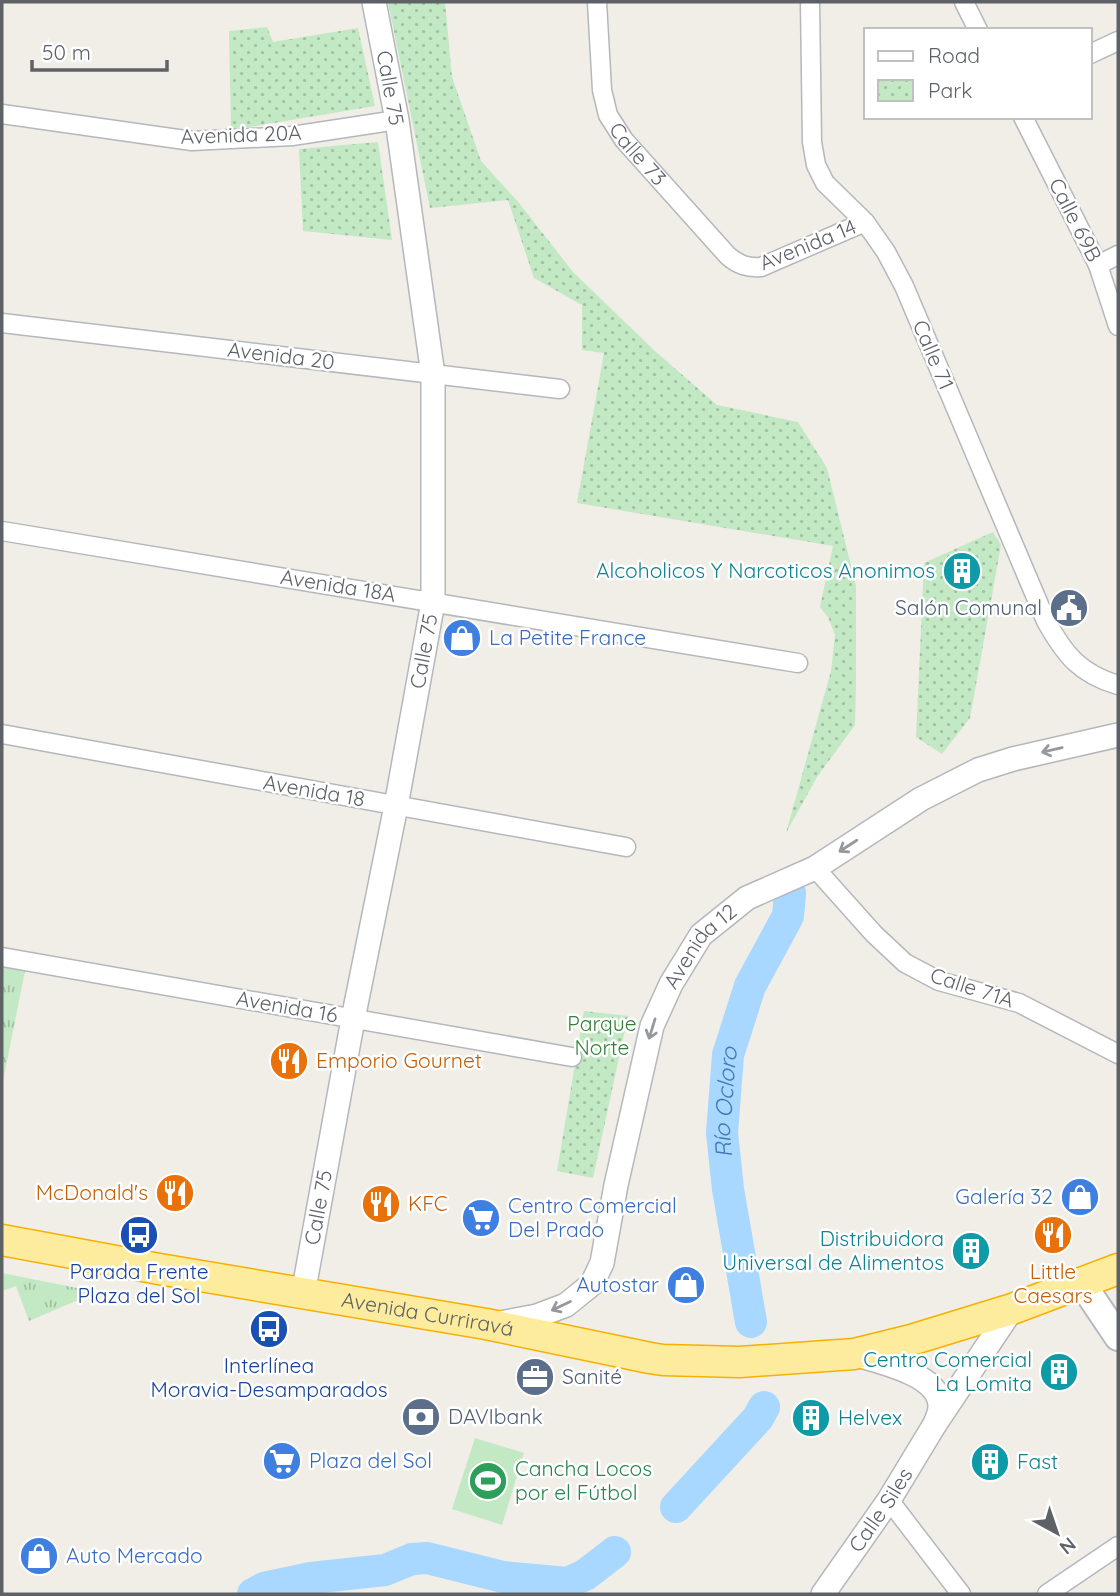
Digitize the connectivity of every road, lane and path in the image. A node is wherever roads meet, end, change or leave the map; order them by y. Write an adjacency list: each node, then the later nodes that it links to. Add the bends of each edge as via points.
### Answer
1 (374, 2): 10 (street, Calle 75)
2 (597, 2): 14 (street, Calle 73, via 602,90 608,115 624,140 728,256)
3 (810, 2): 11 (street, Calle 71, via 816,165 825,183)
4 (964, 2): 5 (street)
5 (977, 28)
6 (1118, 41): 7 (street)
7 (1092, 53)
8 (2, 114): 10 (street, Avenida 20A, via 192,141 292,135)
9 (1024, 119): 13 (street, Calle 69B)
10 (397, 120): 17 (street, Calle 75)
11 (865, 222): 14 (street, Avenida 14, via 773,263); 22 (street, Calle 71, via 904,286 1056,640 1086,672)
12 (1118, 255): 13 (street)
13 (1098, 265): 16 (street, Calle 69B)
14 (751, 268)
15 (2, 323): 17 (street, Avenida 20)
16 (1118, 326)
17 (433, 375): 18 (street, Avenida 20); 20 (street, Calle 75)
18 (560, 389)
19 (2, 531): 20 (street, Avenida 18A)
20 (433, 602): 21 (street, Avenida 18A); 25 (street, Calle 75)
21 (798, 663)
22 (1118, 685)
23 (2, 734): 25 (street, Avenida 18)
24 (1118, 735): 27 (street, Avenida 12, one-way to 27, via 978,771 921,799)
25 (396, 806): 26 (street, Avenida 18); 29 (street, Calle 75)
26 (626, 847)
27 (815, 867): 30 (street, Calle 71A, via 905,963 939,981 1019,1003); 37 (street, Avenida 12, one-way to 37, via 747,898 701,935 671,985 652,1026 601,1263 592,1284 566,1305 537,1316)
28 (2, 957): 29 (street, Avenida 16)
29 (353, 1018): 31 (street, Avenida 16); 35 (street, Calle 75)
30 (1118, 1054)
31 (572, 1057)
32 (2, 1240): 35 (highway, Avenida Curriravá)
33 (1118, 1269): 34 (highway, Avenida Curriravá)
34 (1081, 1282): 36 (highway, Avenida Curriravá); 38 (main road)
35 (303, 1294): 37 (highway, Avenida Curriravá)
36 (1012, 1309): 39 (highway, Avenida Curriravá); 40 (street, Calle Siles)
37 (486, 1324): 39 (highway, Avenida Curriravá, via 663,1360 740,1362)
38 (1118, 1337)
39 (854, 1354): 40 (street, via 926,1381 940,1407)
40 (935, 1424): 41 (street, Calle Siles)
41 (889, 1500): 43 (street, Calle Siles); 44 (street)
42 (1118, 1546): 45 (street)
43 (823, 1594)
44 (961, 1594)
45 (1047, 1594)

